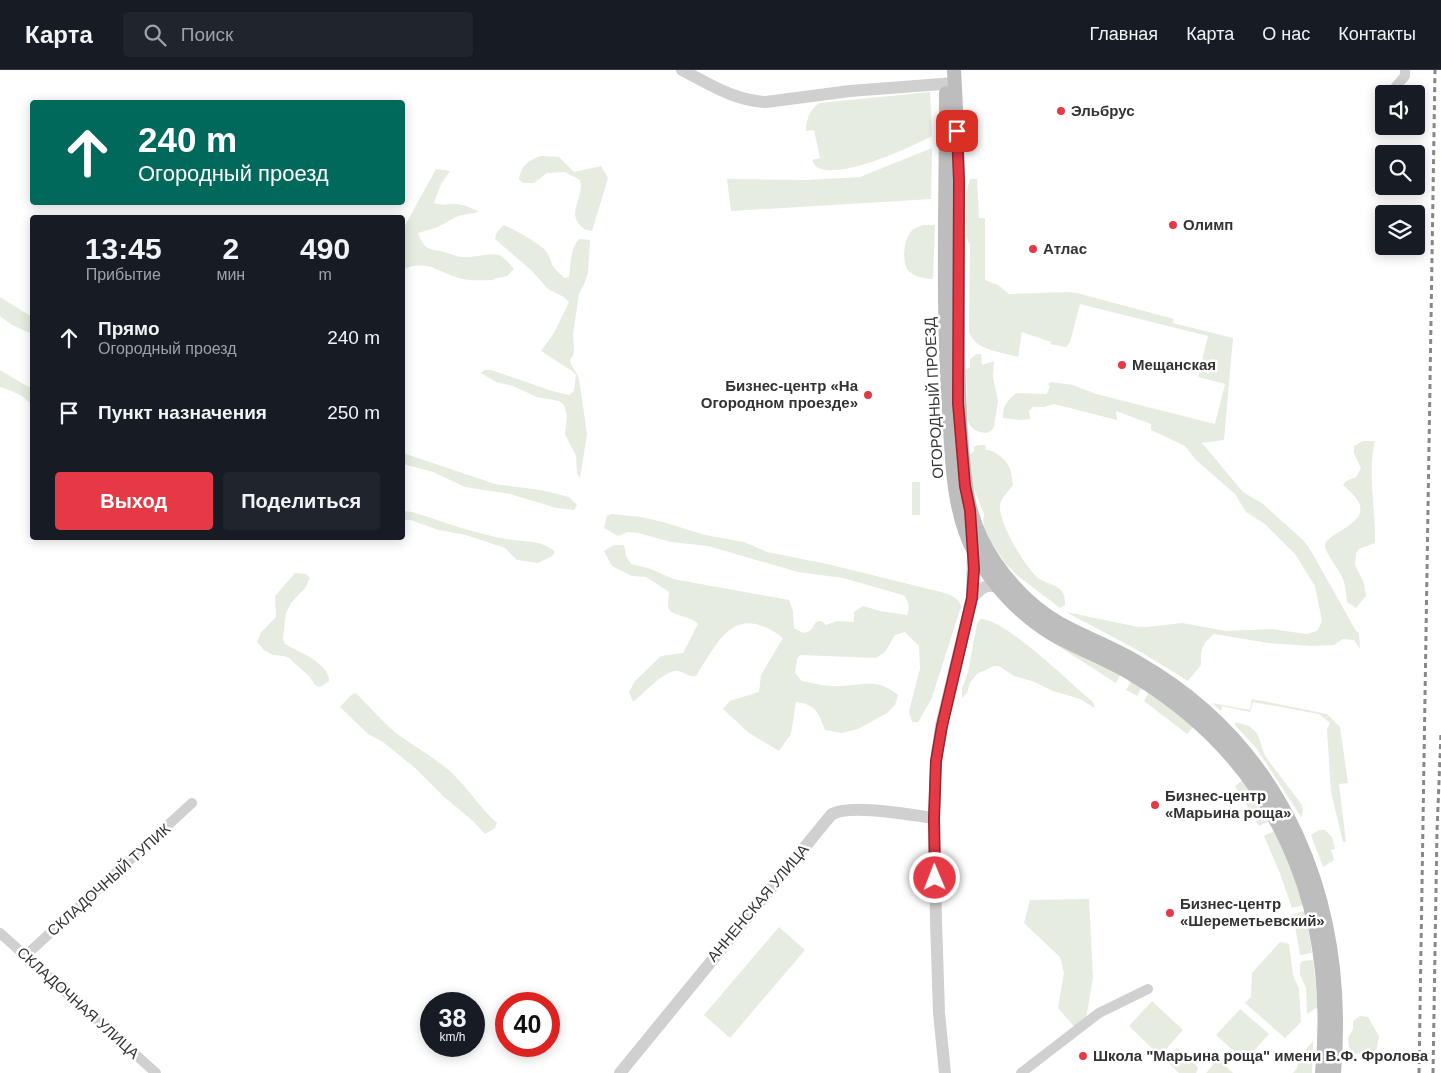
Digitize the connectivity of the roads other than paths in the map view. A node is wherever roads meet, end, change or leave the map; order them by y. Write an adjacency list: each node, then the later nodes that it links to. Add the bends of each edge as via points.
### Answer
1 (682, 70): 3 (street, via 722,91 759,102)
2 (1405, 70): 4 (street, via 1405,76)
3 (950, 76): 5 (main road, ОГОРОДНЫЙ ПРОЕЗД, via 959,181 958,403); 6 (main road, ОГОРОДНЫЙ ПРОЕЗД, via 947,385 955,488)
4 (1398, 85)
5 (970, 510): 6 (street); 7 (main road, ОГОРОДНЫЙ ПРОЕЗД, via 983,542 1001,570)
6 (973, 549): 7 (main road, ОГОРОДНЫЙ ПРОЕЗД); 8 (street)
7 (1000, 583): 8 (street, via 983,582); 9 (main road, ОГОРОДНЫЙ ПРОЕЗД)
8 (972, 595): 11 (street, via 936,761)
9 (1132, 667): 19 (main road, via 1214,736 1239,764 1287,841 1308,900 1320,955 1326,1018); 20 (main road, via 1180,690 1208,712 1249,756 1297,833 1311,867 1327,928 1336,1016)
10 (192, 803): 13 (street, СКЛАДОЧНЫЙ ТУПИК)
11 (934, 818): 16 (street, АННЕНСКАЯ УЛИЦА, via 853,809 831,815); 17 (street, via 939,1013)
12 (0, 933): 13 (street, СКЛАДОЧНАЯ УЛИЦА)
13 (25, 956): 15 (street, СКЛАДОЧНАЯ УЛИЦА)
14 (1148, 990): 18 (street, via 1099,1013)
15 (156, 1073)
16 (620, 1073)
17 (945, 1073)
18 (1021, 1073)
19 (1322, 1073)
20 (1334, 1073)

